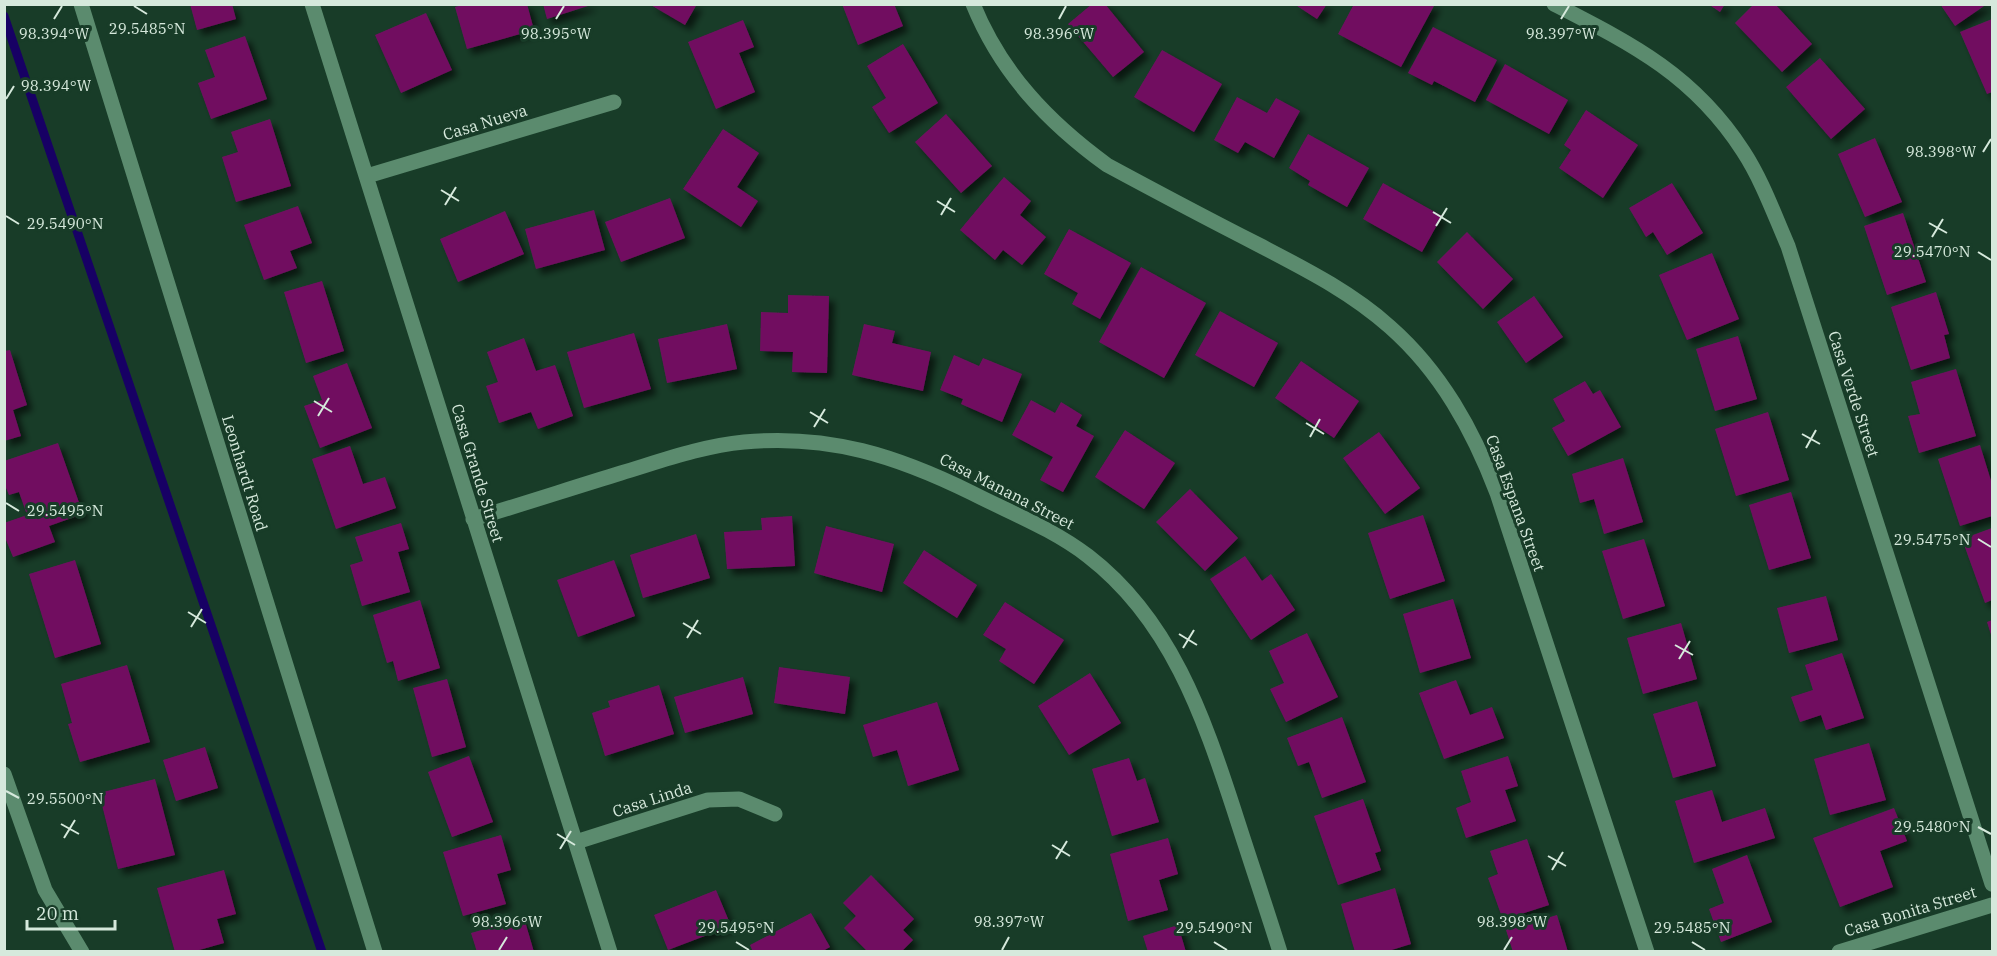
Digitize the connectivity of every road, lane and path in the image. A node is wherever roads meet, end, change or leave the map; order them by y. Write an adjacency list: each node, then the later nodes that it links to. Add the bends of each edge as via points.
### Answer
1 (81, 4): 14 (street, Leonhardt Road)
2 (312, 4): 6 (street, Casa Grande Street)
3 (974, 4): 17 (street, Casa Espana Street, via 988,37 1024,91 1077,143 1107,165 1360,302 1405,341 1444,387 1483,455 1497,493)
4 (1554, 4): 11 (street, Casa Verde Street, via 1637,47 1697,93 1743,150 1760,181 1788,246)
5 (614, 102): 6 (street, Casa Nueva)
6 (367, 176): 7 (street, Casa Grande Street)
7 (474, 519): 10 (street, Casa Grande Street); 16 (street, Casa Manana Street, via 672,457 741,442 778,440 853,447 889,456 924,469 1062,538 1103,569 1132,598 1174,658 1213,746)
8 (4, 774): 13 (street, via 45,890)
9 (775, 814): 10 (street, Casa Linda, via 739,799 708,800)
10 (576, 842): 15 (street, Casa Grande Street)
11 (1992, 884)
12 (1992, 905): 18 (street, Casa Bonita Street)
13 (82, 951)
14 (375, 951)
15 (610, 951)
16 (1280, 951)
17 (1647, 951)
18 (1839, 951)

